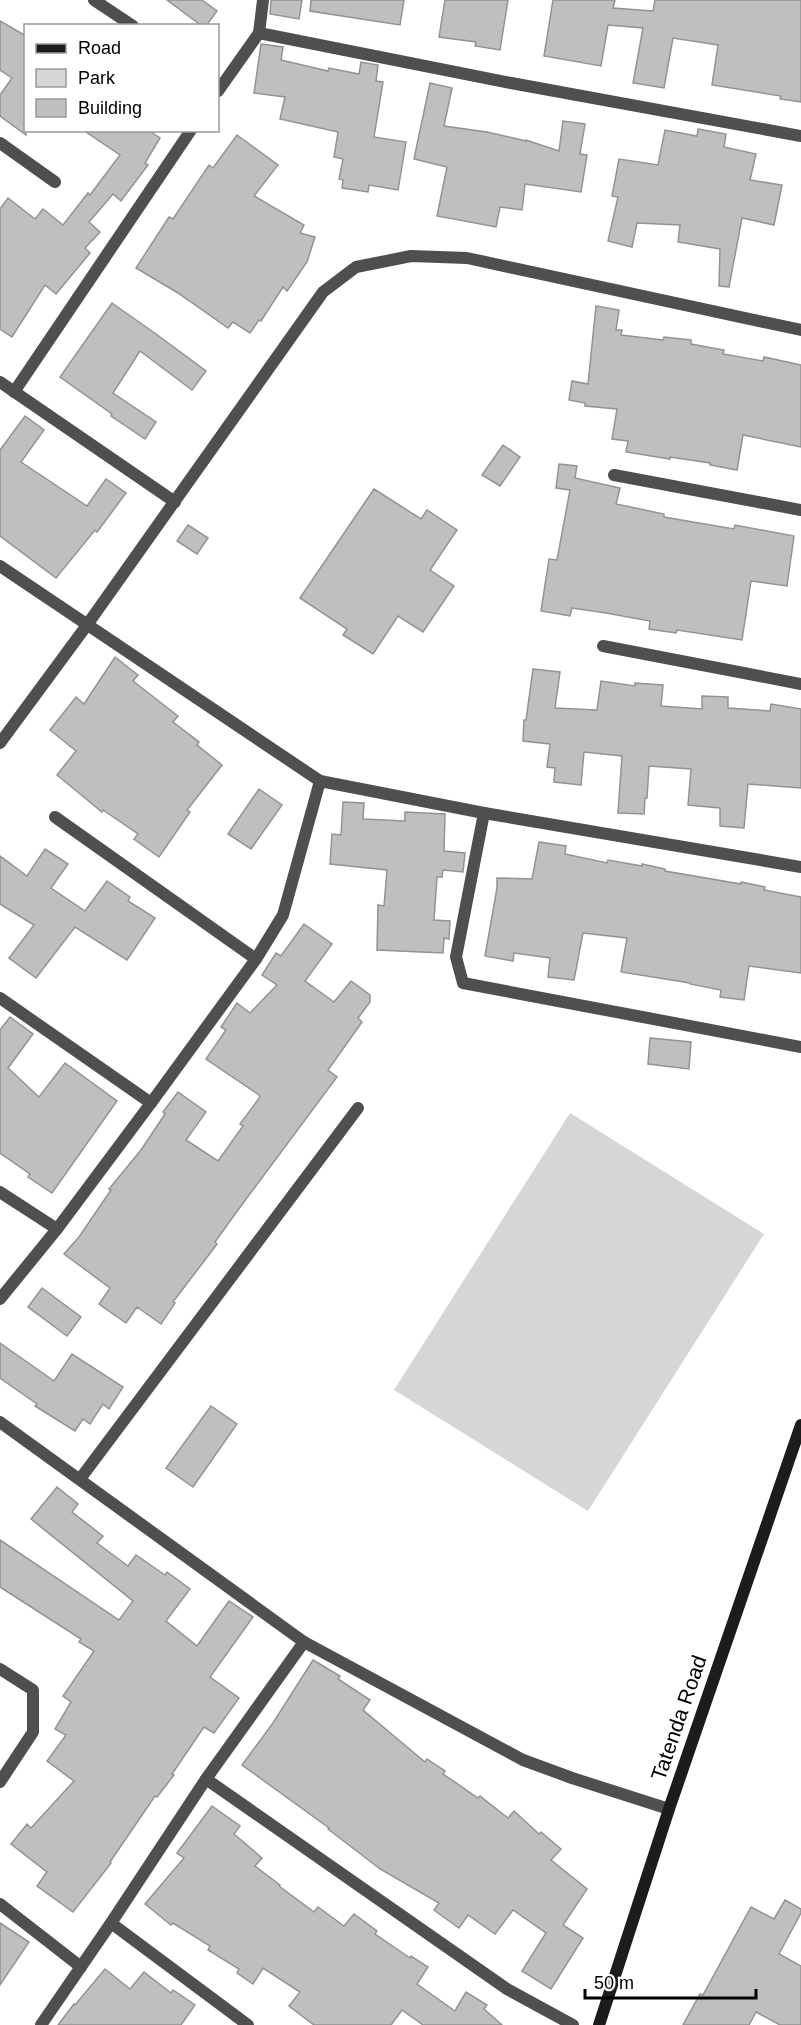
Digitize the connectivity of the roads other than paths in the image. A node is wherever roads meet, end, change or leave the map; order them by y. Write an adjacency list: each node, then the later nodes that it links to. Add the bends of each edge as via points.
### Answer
1 (94, 0): 3 (street)
2 (263, 0): 4 (street)
3 (130, 24)
4 (259, 33): 5 (street); 7 (street)
5 (219, 86)
6 (190, 132): 12 (street)
7 (801, 136)
8 (0, 143): 9 (street)
9 (54, 182)
10 (801, 330): 14 (street, via 466,258 411,256 356,267 323,292)
11 (0, 382): 12 (street)
12 (14, 392): 14 (street)
13 (614, 475): 15 (street)
14 (175, 501): 17 (street)
15 (801, 510)
16 (0, 566): 17 (street)
17 (87, 625): 20 (street); 21 (street)
18 (603, 646): 19 (street)
19 (801, 684)
20 (0, 743)
21 (320, 781): 22 (street); 25 (street, via 283,915)
22 (484, 813): 24 (street); 27 (street, via 456,957 463,982)
23 (55, 817): 25 (street)
24 (801, 867)
25 (256, 959): 28 (street)
26 (0, 998): 28 (street)
27 (801, 1047)
28 (151, 1103): 31 (street)
29 (358, 1108): 35 (street)
30 (0, 1192): 31 (street)
31 (57, 1229): 32 (street)
32 (0, 1299)
33 (0, 1422): 35 (street)
34 (801, 1425): 40 (street, Tatenda Road)
35 (80, 1479): 36 (street)
36 (304, 1642): 38 (street); 40 (street, via 523,1760)
37 (0, 1669): 39 (street, via 33,1689 33,1732)
38 (206, 1779): 42 (street); 46 (street, via 507,1989)
39 (0, 1782)
40 (669, 1809): 47 (street, Tatenda Road)
41 (0, 1904): 43 (street)
42 (111, 1923): 43 (street); 45 (street)
43 (81, 1967): 44 (street)
44 (41, 2025)
45 (248, 2025)
46 (573, 2025)
47 (599, 2025)

